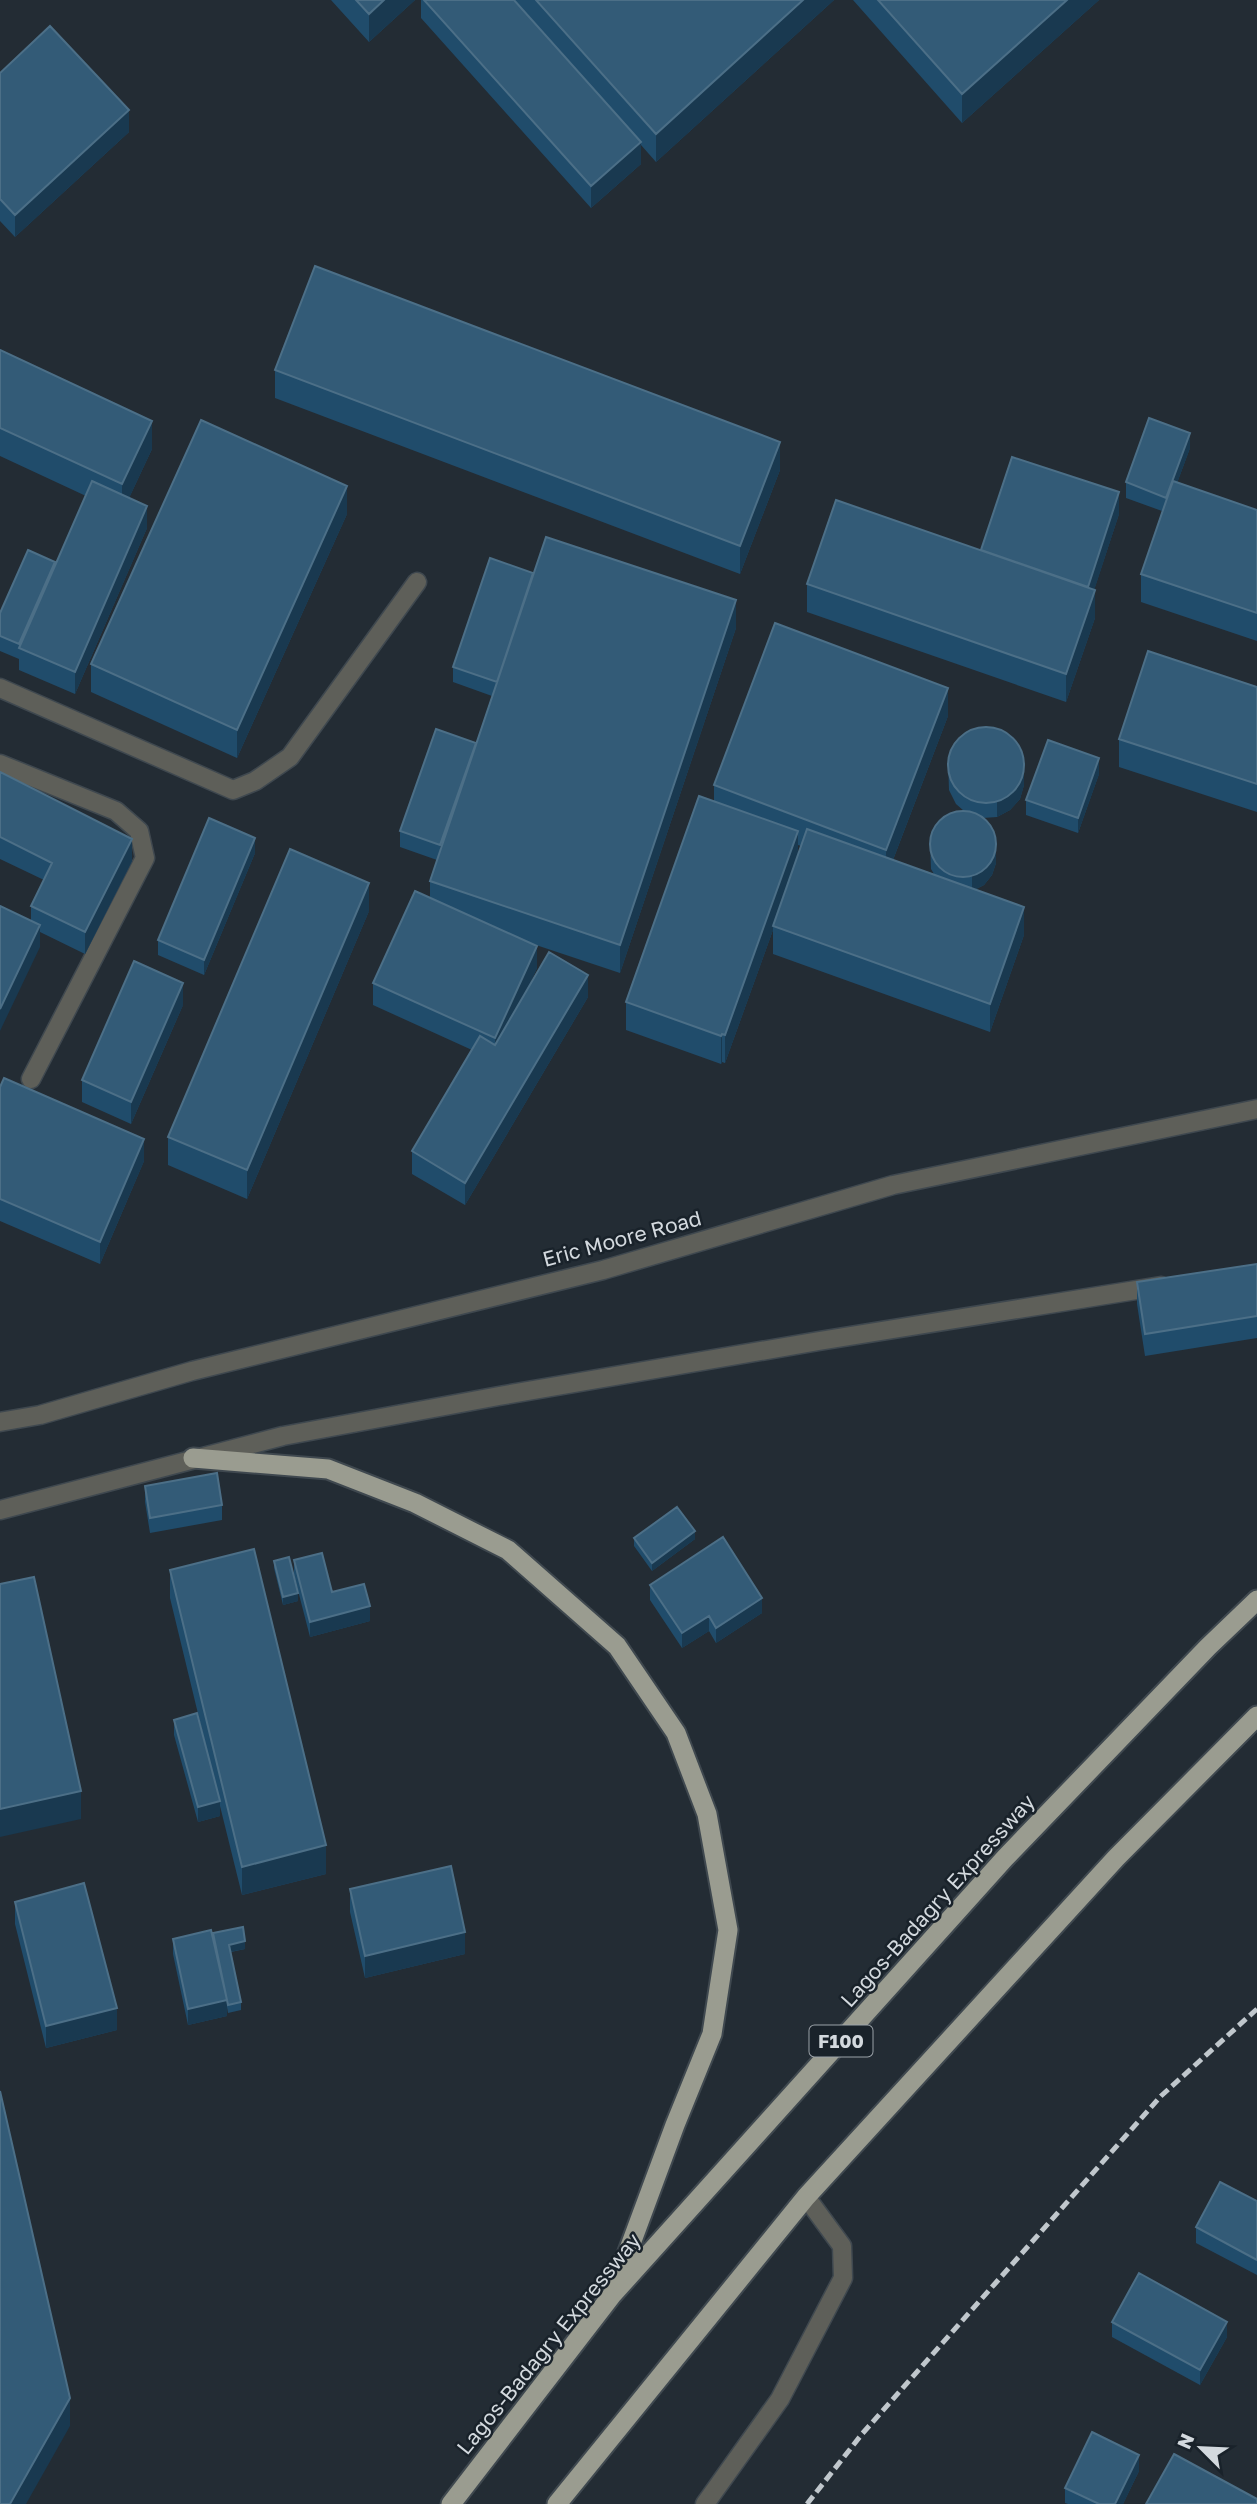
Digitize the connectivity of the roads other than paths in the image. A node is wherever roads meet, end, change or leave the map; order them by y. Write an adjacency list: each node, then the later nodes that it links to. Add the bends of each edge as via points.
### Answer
1 (417, 582): 2 (street, via 290,757 233,790)
2 (0, 688)
3 (0, 764): 4 (street, via 116,811 139,831 145,858)
4 (31, 1079)
5 (1257, 1109): 7 (street, Eric Moore Road, via 893,1185 603,1270)
6 (1175, 1283): 8 (street, via 499,1396 283,1436)
7 (0, 1422)
8 (193, 1458): 9 (street); 13 (highway, via 328,1469 415,1503 508,1550 617,1646 676,1733 707,1814 728,1930 712,2034)
9 (0, 1510)
10 (1257, 1600): 13 (highway, Lagos-Badagry Expressway / F100, via 1005,1858)
11 (1257, 1716): 12 (highway, via 1116,1858)
12 (806, 2197): 15 (highway); 16 (street, via 842,2246 843,2278 780,2399)
13 (612, 2295): 14 (highway, Lagos-Badagry Expressway / F100)
14 (451, 2504)
15 (557, 2504)
16 (705, 2504)

